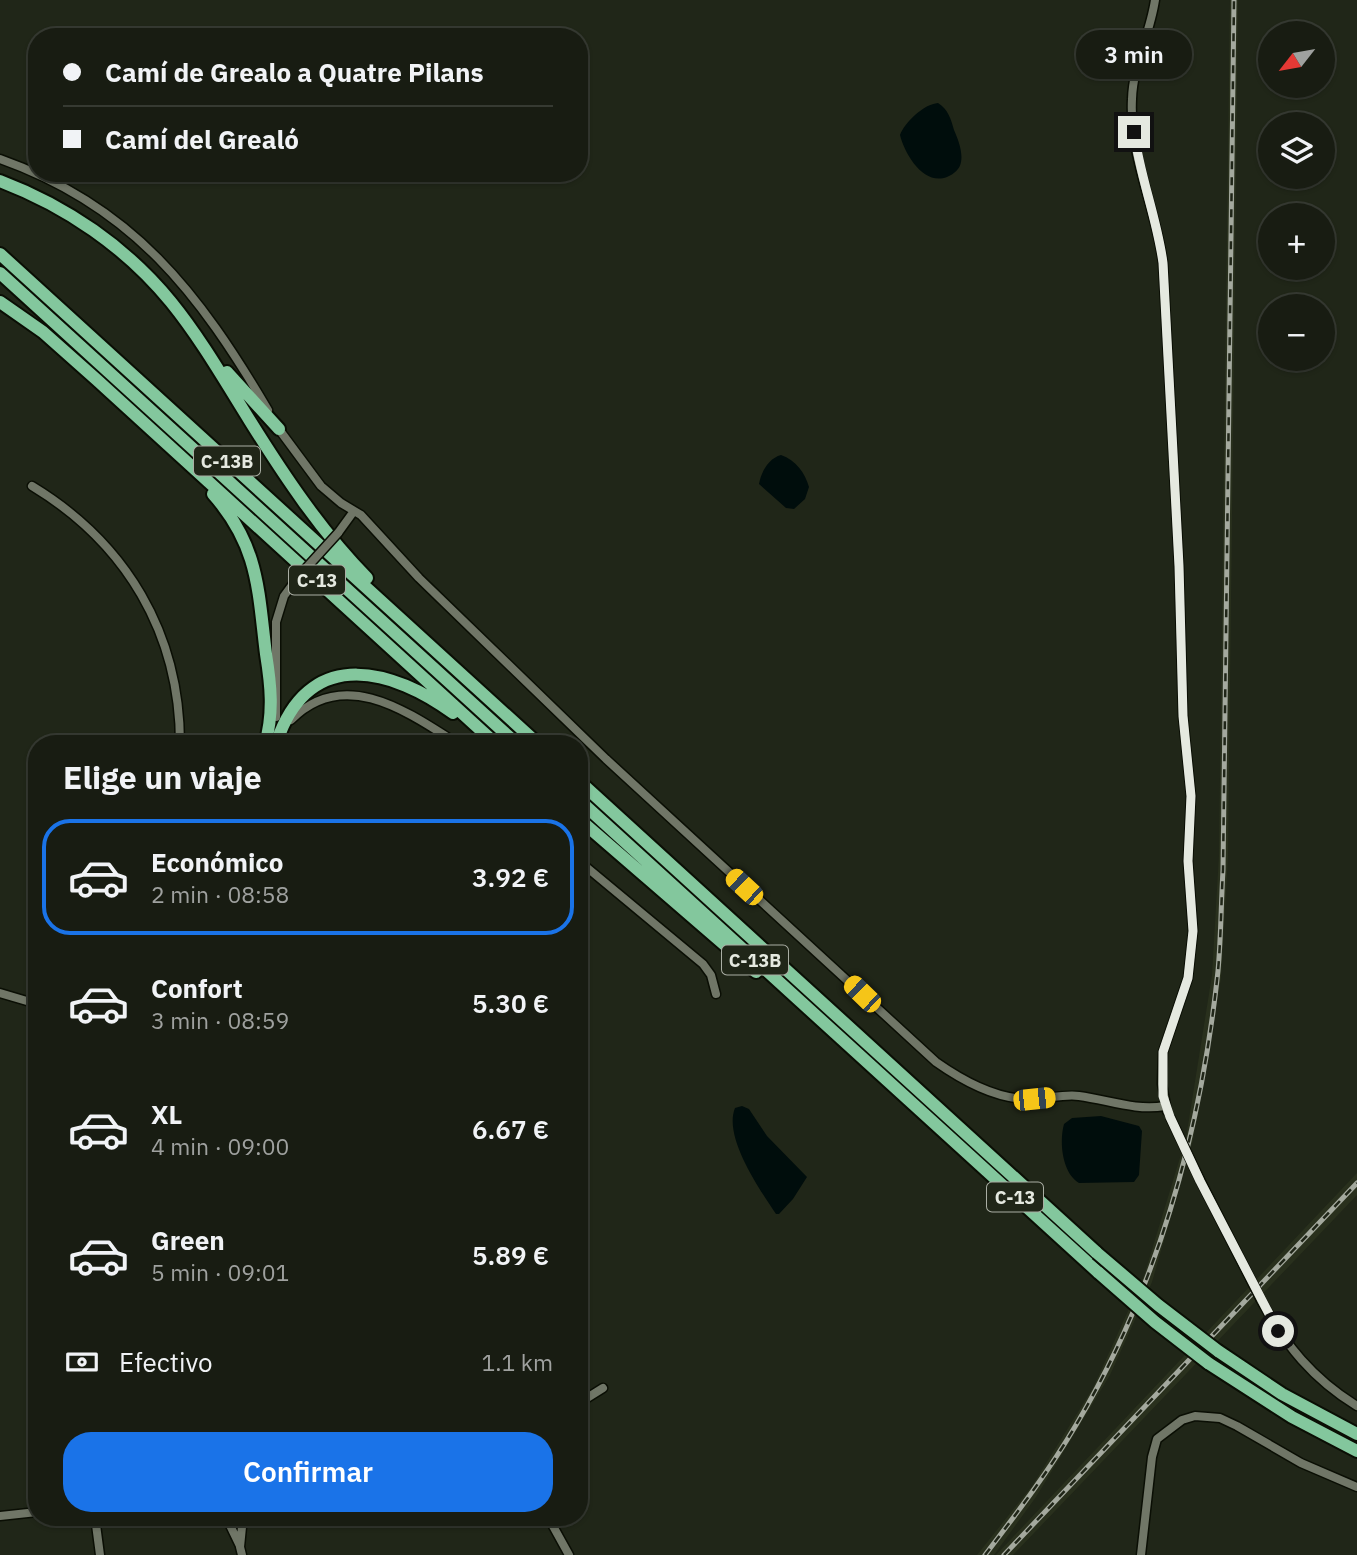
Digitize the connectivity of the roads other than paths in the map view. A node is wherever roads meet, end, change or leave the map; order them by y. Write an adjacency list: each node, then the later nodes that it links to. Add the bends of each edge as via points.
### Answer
1 (1155, 0): 36 (street, via 1132,104 1140,170 1163,263 1183,716 1191,796 1188,861 1193,931 1188,978 1163,1052)
2 (0, 159): 3 (street)
3 (28, 171)
4 (0, 181): 9 (highway, C-13, via 46,201 105,239 160,289)
5 (54, 182): 11 (street, via 110,216 153,251 213,321)
6 (0, 254): 14 (highway, C-13B)
7 (0, 273): 23 (highway, C-13B)
8 (0, 302): 10 (highway, C-13, via 43,332)
9 (203, 346): 11 (highway); 14 (highway, C-13, via 320,525 447,654)
10 (137, 417): 16 (highway, via 217,498 249,551 260,595 272,693); 22 (highway, C-13)
11 (279, 429): 13 (street, via 315,479)
12 (32, 486): 15 (street, via 96,534 144,598 169,660)
13 (354, 511): 17 (street, bridge, via 284,596 275,622); 25 (street)
14 (455, 668): 24 (highway, C-13)
15 (179, 735)
16 (267, 735)
17 (276, 735)
18 (279, 735): 21 (highway, via 292,709 310,690 337,677 366,674 401,683 428,697)
19 (280, 735): 20 (street, via 296,715 318,701 341,695 362,695 397,708)
20 (443, 735)
21 (479, 735)
22 (486, 735)
23 (507, 735)
24 (528, 735)
25 (581, 735)
26 (588, 742): 36 (street, via 936,1062 969,1082 1012,1098 1075,1096 1135,1108)
27 (588, 789): 41 (highway, C-13, bridge, via 1158,1305 1282,1394)
28 (588, 808): 37 (highway, C-13B)
29 (588, 827): 31 (highway, C-13)
30 (588, 832): 31 (highway)
31 (625, 859): 37 (highway, C-13, via 902,1102)
32 (588, 868): 34 (street, via 703,964)
33 (0, 993): 35 (street)
34 (716, 994)
35 (28, 1001)
36 (1165, 1106): 40 (street, bridge, via 1278,1331 1326,1385)
37 (931, 1121): 42 (highway, C-13, bridge, via 1155,1322 1292,1417)
38 (603, 1388): 39 (street)
39 (588, 1397)
40 (1357, 1406)
41 (1357, 1434)
42 (1357, 1451)
43 (1357, 1487): 53 (street, via 1301,1463 1220,1418 1182,1420 1157,1439)
44 (28, 1512): 45 (street)
45 (0, 1516)
46 (96, 1526): 51 (street)
47 (230, 1526): 50 (street)
48 (242, 1526): 50 (street)
49 (553, 1526): 52 (street)
50 (241, 1551)
51 (100, 1555)
52 (569, 1555)
53 (1141, 1555)

